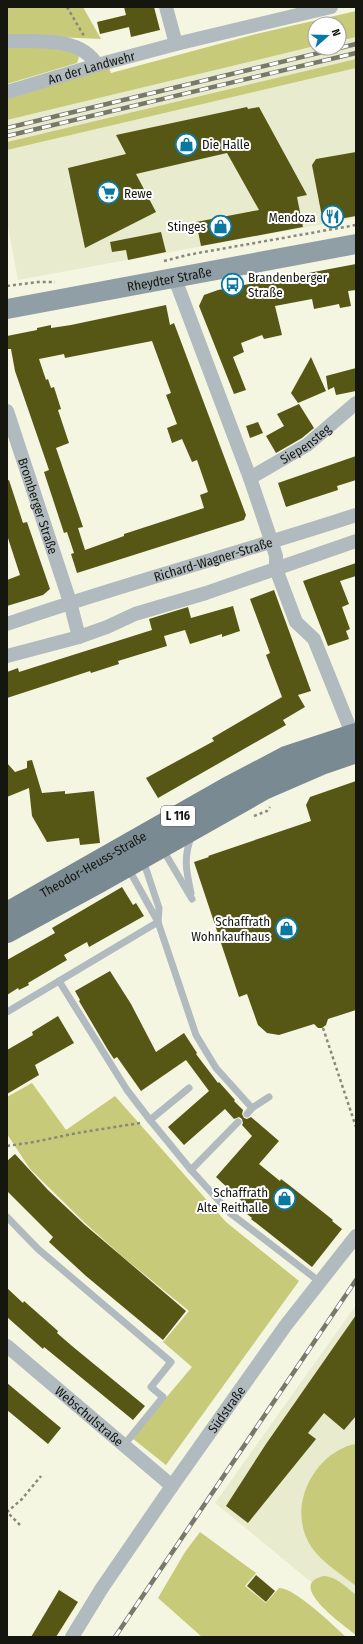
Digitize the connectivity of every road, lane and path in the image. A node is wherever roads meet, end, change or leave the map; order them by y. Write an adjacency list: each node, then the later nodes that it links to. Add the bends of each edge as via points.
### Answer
1 (67, 7): 6 (path, via 86,39)
2 (166, 7): 5 (street)
3 (331, 7): 5 (street, An der Landwehr)
4 (7, 41): 6 (street, via 65,43 79,48)
5 (176, 44): 6 (street, An der Landwehr)
6 (95, 61): 7 (street, An der Landwehr)
7 (7, 92)
8 (356, 224): 10 (path, via 187,255)
9 (356, 244): 11 (main road, Rheydter Straße)
10 (158, 263)
11 (175, 279): 14 (main road, Rheydter Straße); 17 (street)
12 (61, 281): 13 (path)
13 (7, 286)
14 (7, 309)
15 (356, 403): 17 (street, Siepensteg, via 307,446)
16 (7, 411): 22 (street, Bromberger Straße)
17 (250, 478): 20 (street)
18 (356, 515): 20 (street, Richard-Wagner-Straße)
19 (356, 541): 21 (street, Richard-Wagner-Straße)
20 (272, 542): 21 (street); 22 (street, Richard-Wagner-Straße)
21 (276, 569): 24 (street, Richard-Wagner-Straße, via 135,614); 26 (street, via 296,622 314,639)
22 (70, 602): 23 (street, Richard-Wagner-Straße); 24 (street)
23 (7, 624)
24 (79, 637): 25 (street, Richard-Wagner-Straße)
25 (7, 656)
26 (355, 740): 27 (main road, Theodor-Heuss-Straße / L 116, via 286,758); 28 (main road, Theodor-Heuss-Straße / L 116, via 324,763 264,789)
27 (170, 820): 29 (lane); 30 (main road, Theodor-Heuss-Straße / L 116)
28 (196, 826): 29 (main road, Theodor-Heuss-Straße / L 116); 29 (lane, via 189,842 185,865 192,899 166,855)
29 (163, 845): 30 (main road, Theodor-Heuss-Straße / L 116)
30 (129, 855): 31 (main road, Theodor-Heuss-Straße / L 116); 32 (lane, via 132,875); 32 (lane, via 145,866 159,908); 33 (main road, Theodor-Heuss-Straße / L 116)
31 (7, 913)
32 (158, 922): 34 (lane); 38 (lane, via 196,1035 216,1068 249,1111)
33 (7, 932)
34 (58, 981): 35 (lane); 39 (lane, via 127,1090)
35 (7, 1012)
36 (323, 1028): 41 (path)
37 (189, 1088): 39 (lane)
38 (269, 1097)
39 (150, 1120): 42 (path); 43 (lane)
40 (238, 1122): 43 (lane)
41 (356, 1127)
42 (7, 1146)
43 (191, 1170): 46 (lane, via 230,1213)
44 (7, 1217): 48 (lane, via 38,1249 171,1362 151,1387 163,1397)
45 (356, 1236): 46 (street, Südstraße)
46 (320, 1282): 50 (street, Südstraße, via 286,1325)
47 (7, 1346): 48 (street, Webschulstraße)
48 (124, 1445): 50 (street, Webschulstraße)
49 (41, 1476): 51 (path)
50 (172, 1486): 53 (street, Südstraße, via 102,1588)
51 (7, 1512): 52 (path)
52 (20, 1524)
53 (72, 1637)

